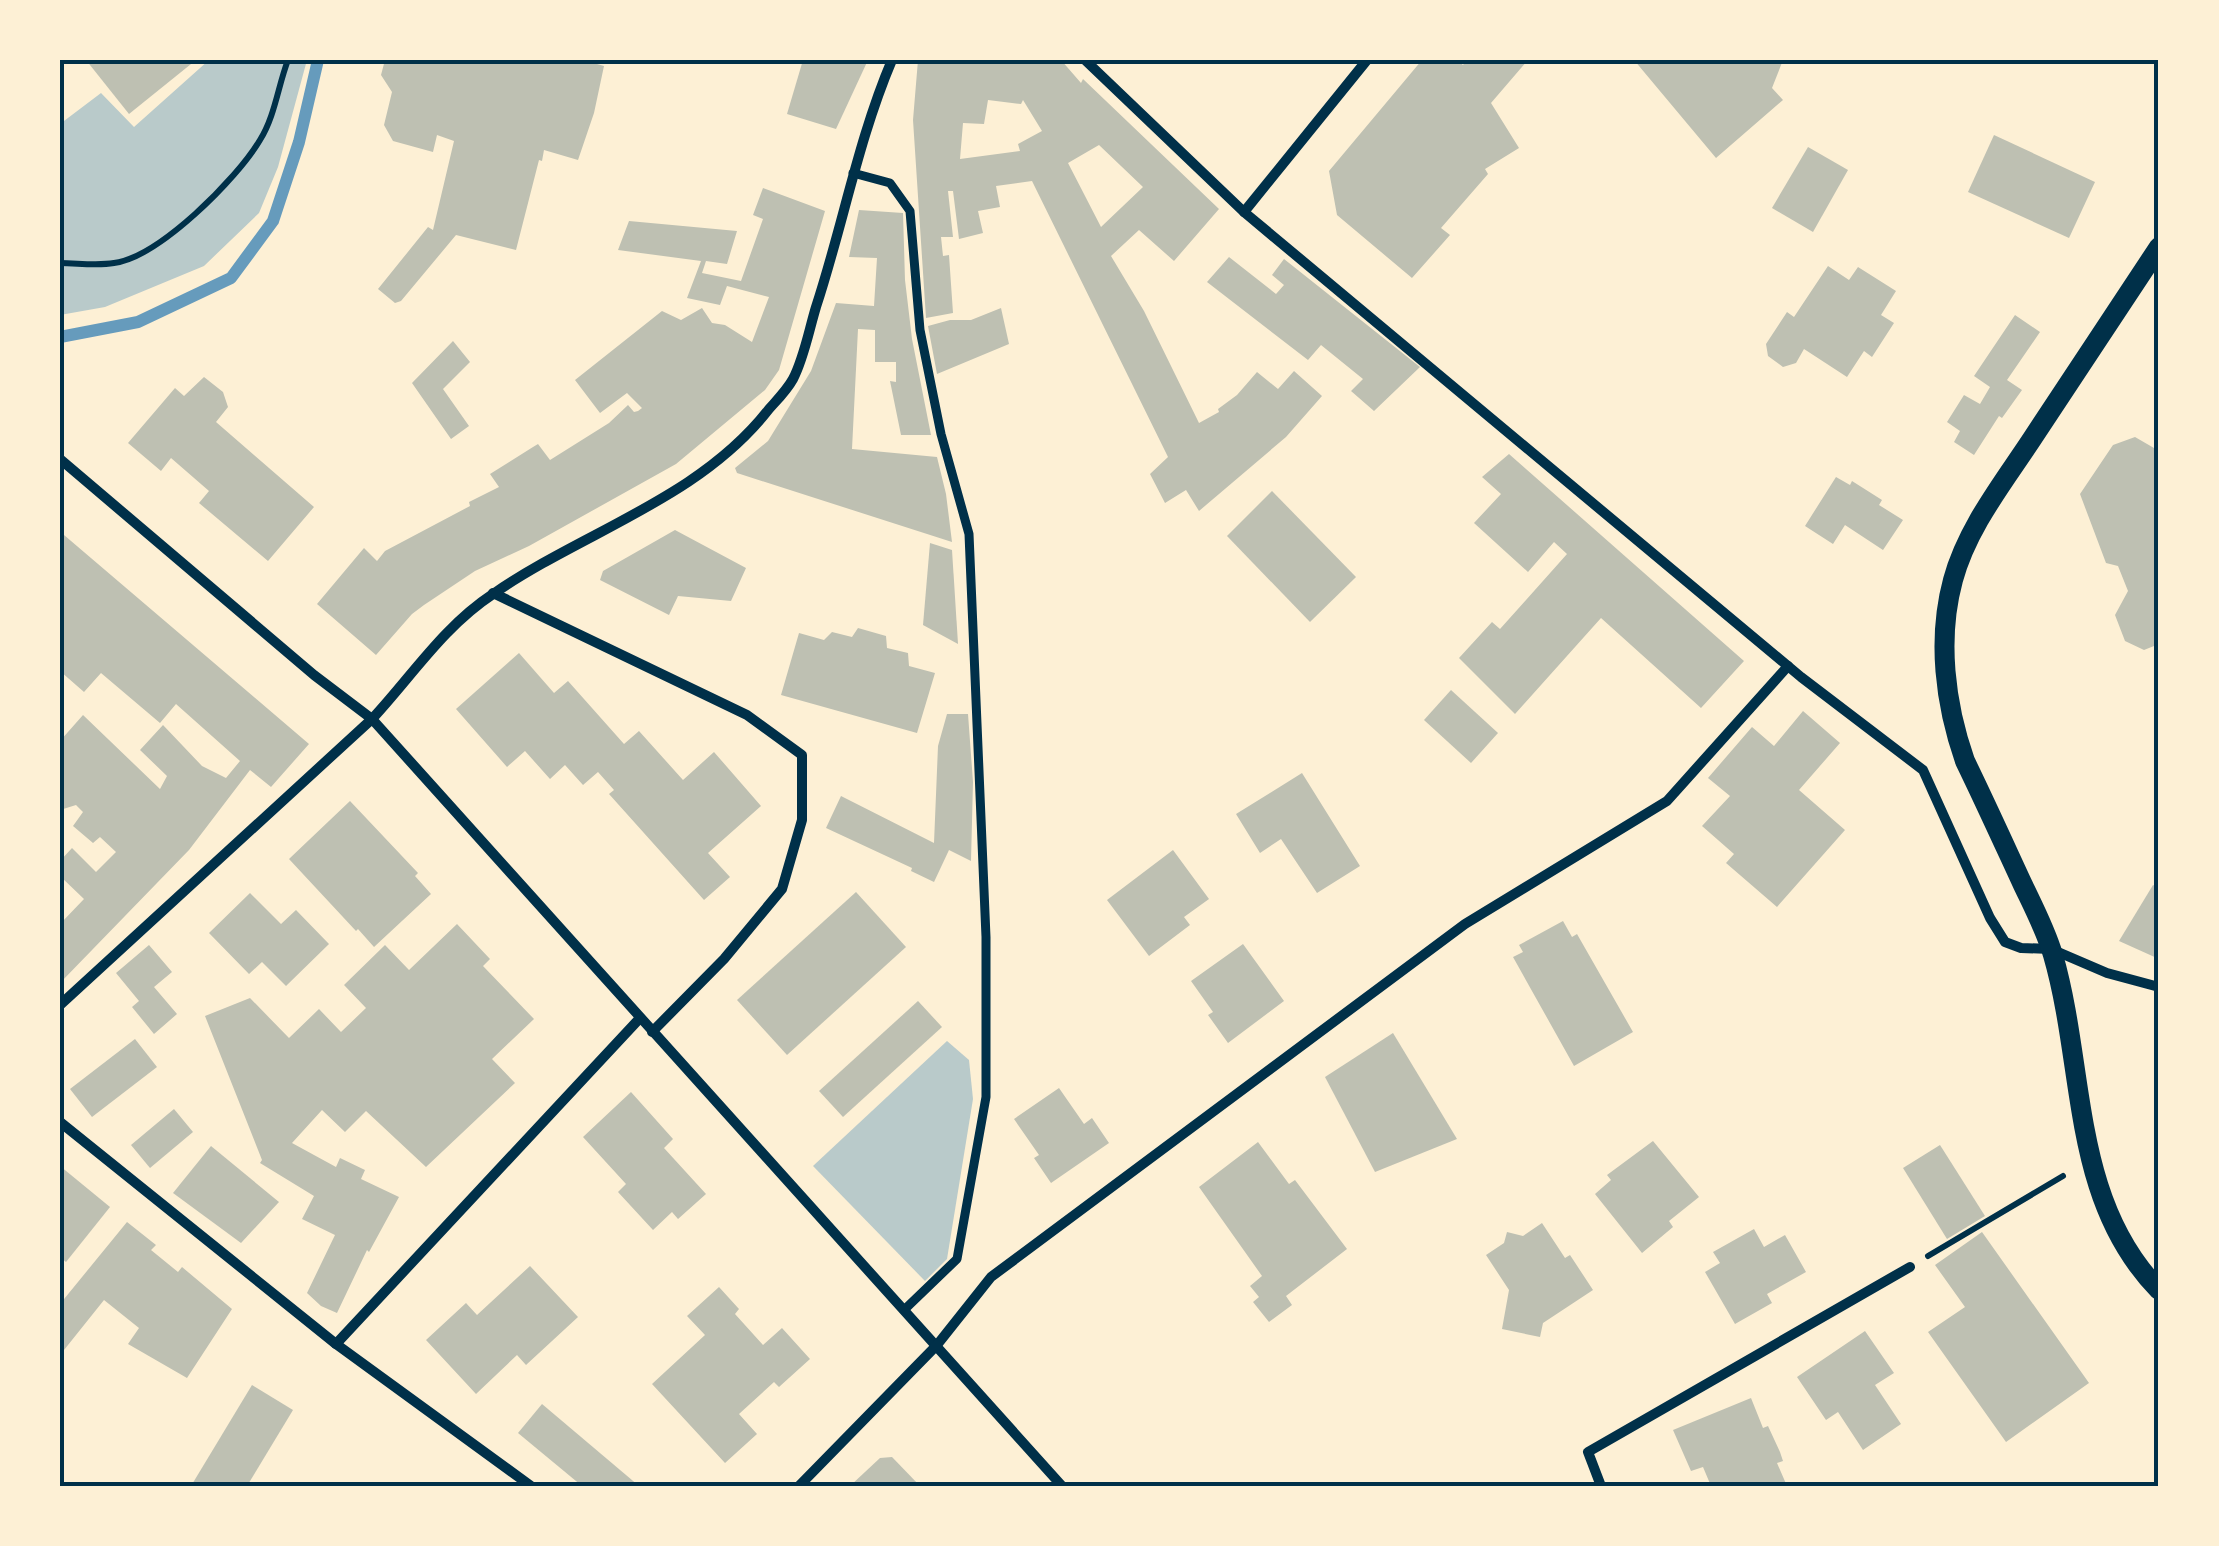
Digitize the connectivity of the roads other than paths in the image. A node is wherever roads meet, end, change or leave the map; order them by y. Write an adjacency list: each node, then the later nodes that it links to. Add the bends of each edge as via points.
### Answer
1 (892, 60): 4 (street)
2 (1085, 60): 5 (street)
3 (1367, 60): 5 (street)
4 (852, 173): 8 (street, via 841,231 793,379 747,438 694,480); 19 (street, via 890,184 910,211 920,330 968,534 972,610 986,1097 956,1259)
5 (1244, 212): 9 (street)
6 (2159, 246): 11 (main road, via 1984,512 1950,599 1945,673 1954,729)
7 (60, 459): 10 (street)
8 (493, 593): 10 (street, via 442,634); 15 (street, via 747,714 802,755 802,820 782,889)
9 (1788, 666): 11 (street, via 1923,770 2005,942); 21 (street, via 1667,801 1465,924 990,1278)
10 (372, 720): 13 (street); 14 (street)
11 (2052, 949): 12 (street); 18 (main road, via 2091,1169 2136,1267)
12 (2159, 988)
13 (60, 1005)
14 (640, 1018): 15 (street); 20 (street)
15 (652, 1032): 19 (street)
16 (60, 1122): 20 (street)
17 (1910, 1267): 25 (street, via 1588,1452)
18 (2159, 1290)
19 (904, 1310): 21 (street)
20 (336, 1344): 22 (street)
21 (937, 1345): 23 (street); 24 (street)
22 (531, 1486)
23 (799, 1486)
24 (1062, 1486)
25 (1601, 1486)

